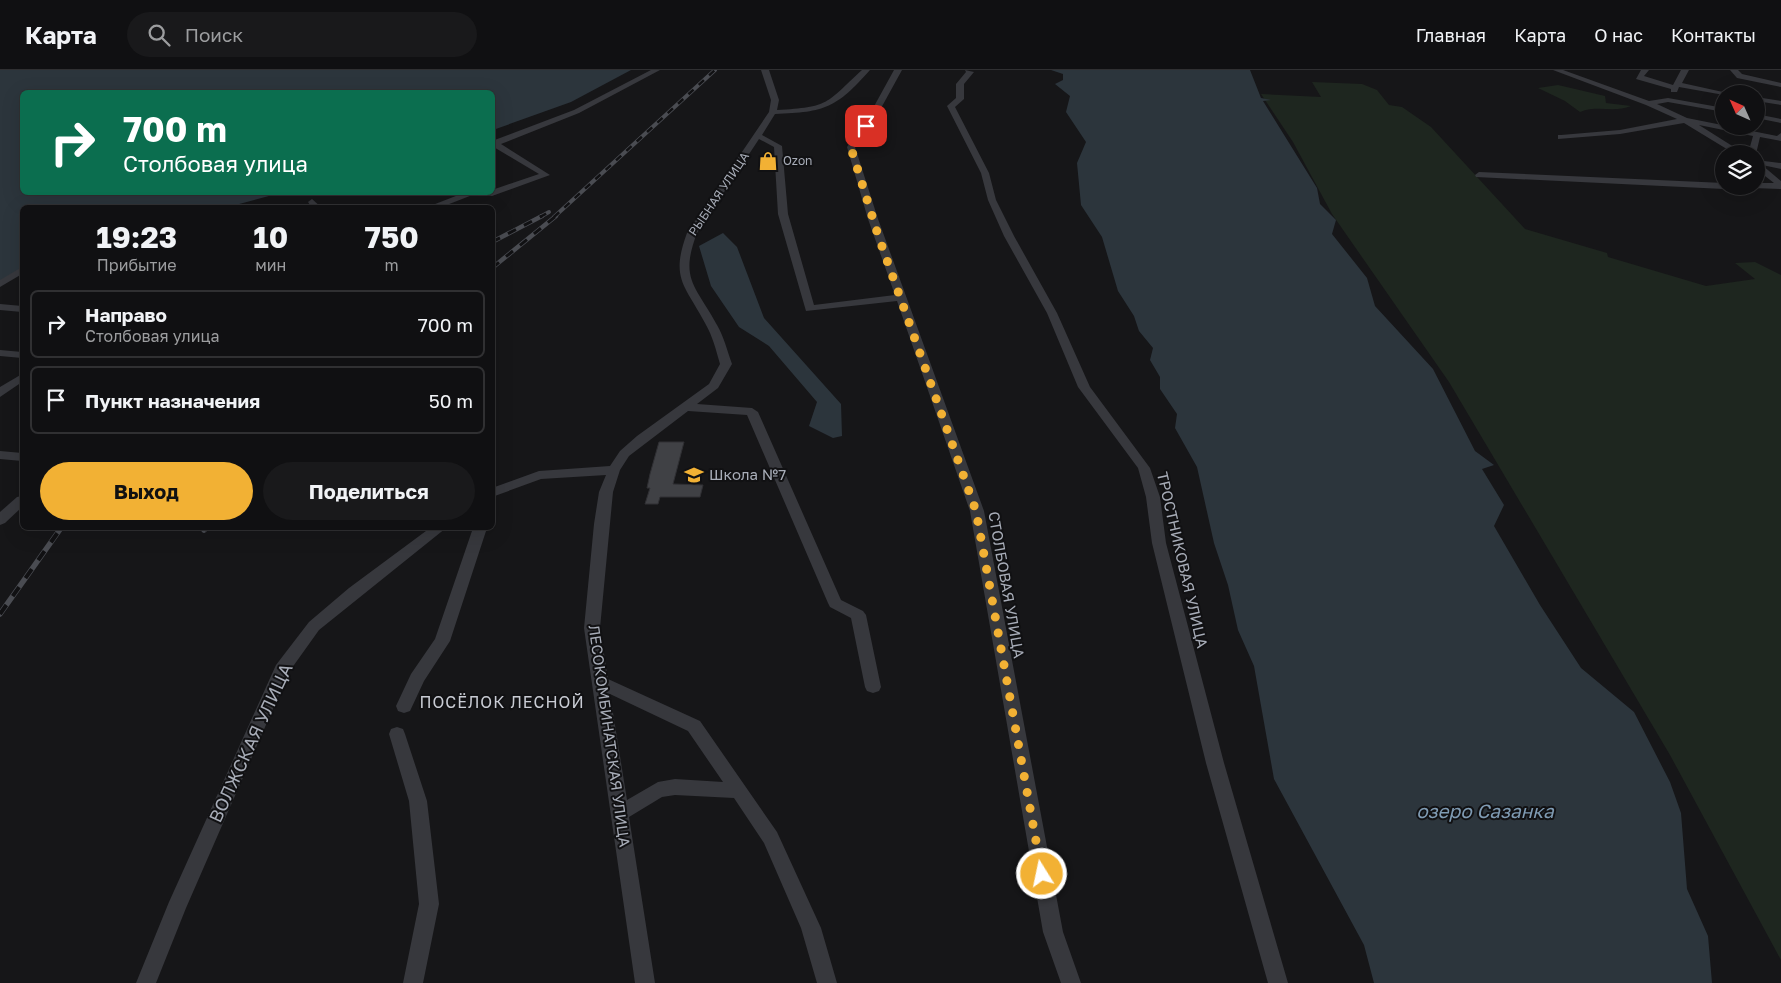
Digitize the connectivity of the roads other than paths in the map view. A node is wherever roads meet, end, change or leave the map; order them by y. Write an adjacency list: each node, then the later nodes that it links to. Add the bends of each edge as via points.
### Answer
1 (656, 70): 27 (street, via 587,107)
2 (765, 70): 18 (street, via 775,100)
3 (866, 70): 18 (street, via 828,104)
4 (898, 70): 43 (street, СТОЛБОВАЯ УЛИЦА, via 851,148)
5 (969, 70): 71 (street, ТРОСТНИКОВАЯ УЛИЦА, via 960,84 960,99 951,106 985,173 992,200 1052,313 1084,387 1144,468 1153,498 1159,543 1215,763)
6 (1557, 70): 15 (street)
7 (1645, 70): 11 (street, via 1639,77)
8 (1685, 70): 11 (street)
9 (1734, 70): 10 (street, via 1740,76)
10 (1781, 85)
11 (1676, 86): 12 (street); 13 (street)
12 (1715, 92)
13 (1668, 100): 15 (street); 17 (street)
14 (1765, 100): 16 (street)
15 (1649, 102): 20 (street)
16 (1781, 103)
17 (1715, 108)
18 (772, 112): 25 (street, РЫБНАЯ УЛИЦА)
19 (1765, 118): 21 (street)
20 (1685, 120): 22 (street); 26 (street, via 1620,132); 29 (street)
21 (1781, 121)
22 (1715, 126)
23 (1757, 135): 24 (street, via 1780,139); 30 (street)
24 (1781, 135)
25 (758, 136): 43 (street, РЫБНАЯ УЛИЦА, via 778,146 783,214 810,309); 50 (street, РЫБНАЯ УЛИЦА, via 692,232 684,250 683,270 688,286 718,338 726,364 714,386)
26 (1561, 137)
27 (495, 143)
28 (495, 145): 38 (street, via 546,175)
29 (1726, 145)
30 (1754, 145)
31 (1765, 164): 32 (street)
32 (1781, 166)
33 (1765, 171): 37 (street)
34 (1479, 175): 35 (street)
35 (1715, 186)
36 (1765, 186): 37 (street)
37 (1781, 186)
38 (495, 192)
39 (467, 195): 40 (street)
40 (437, 205)
41 (20, 271): 42 (street)
42 (0, 284)
43 (900, 298): 70 (street, СТОЛБОВАЯ УЛИЦА, via 976,511 1053,932)
44 (0, 308): 45 (street)
45 (20, 309)
46 (0, 353): 47 (street)
47 (20, 355)
48 (20, 378): 49 (street)
49 (0, 393)
50 (687, 407): 51 (street, РЫБНАЯ УЛИЦА); 61 (street, via 752,412 835,603 858,615)
51 (640, 439): 54 (street, ЛЕСОКОМБИНАТСКАЯ УЛИЦА, via 624,454)
52 (0, 455): 53 (street)
53 (20, 457)
54 (614, 470): 55 (street, via 539,475); 60 (street, ЛЕСОКОМБИНАТСКАЯ УЛИЦА, via 606,492 601,524 592,628)
55 (495, 491)
56 (20, 502): 57 (street)
57 (0, 520)
58 (436, 530): 66 (street, ВОЛЖСКАЯ УЛИЦА, via 314,626 282,669)
59 (479, 530): 62 (street, via 442,641 417,678)
60 (599, 682): 64 (street, via 694,726); 65 (street, ЛЕСОКОМБИНАТСКАЯ УЛИЦА)
61 (873, 687)
62 (404, 706)
63 (397, 734): 67 (street, via 418,801 429,904)
64 (739, 790): 65 (street, via 675,786 658,790); 69 (street, via 771,838 811,928)
65 (619, 814): 68 (street, ЛЕСОКОМБИНАТСКАЯ УЛИЦА)
66 (146, 983)
67 (413, 983)
68 (645, 983)
69 (827, 983)
70 (1072, 983)
71 (1278, 983)

